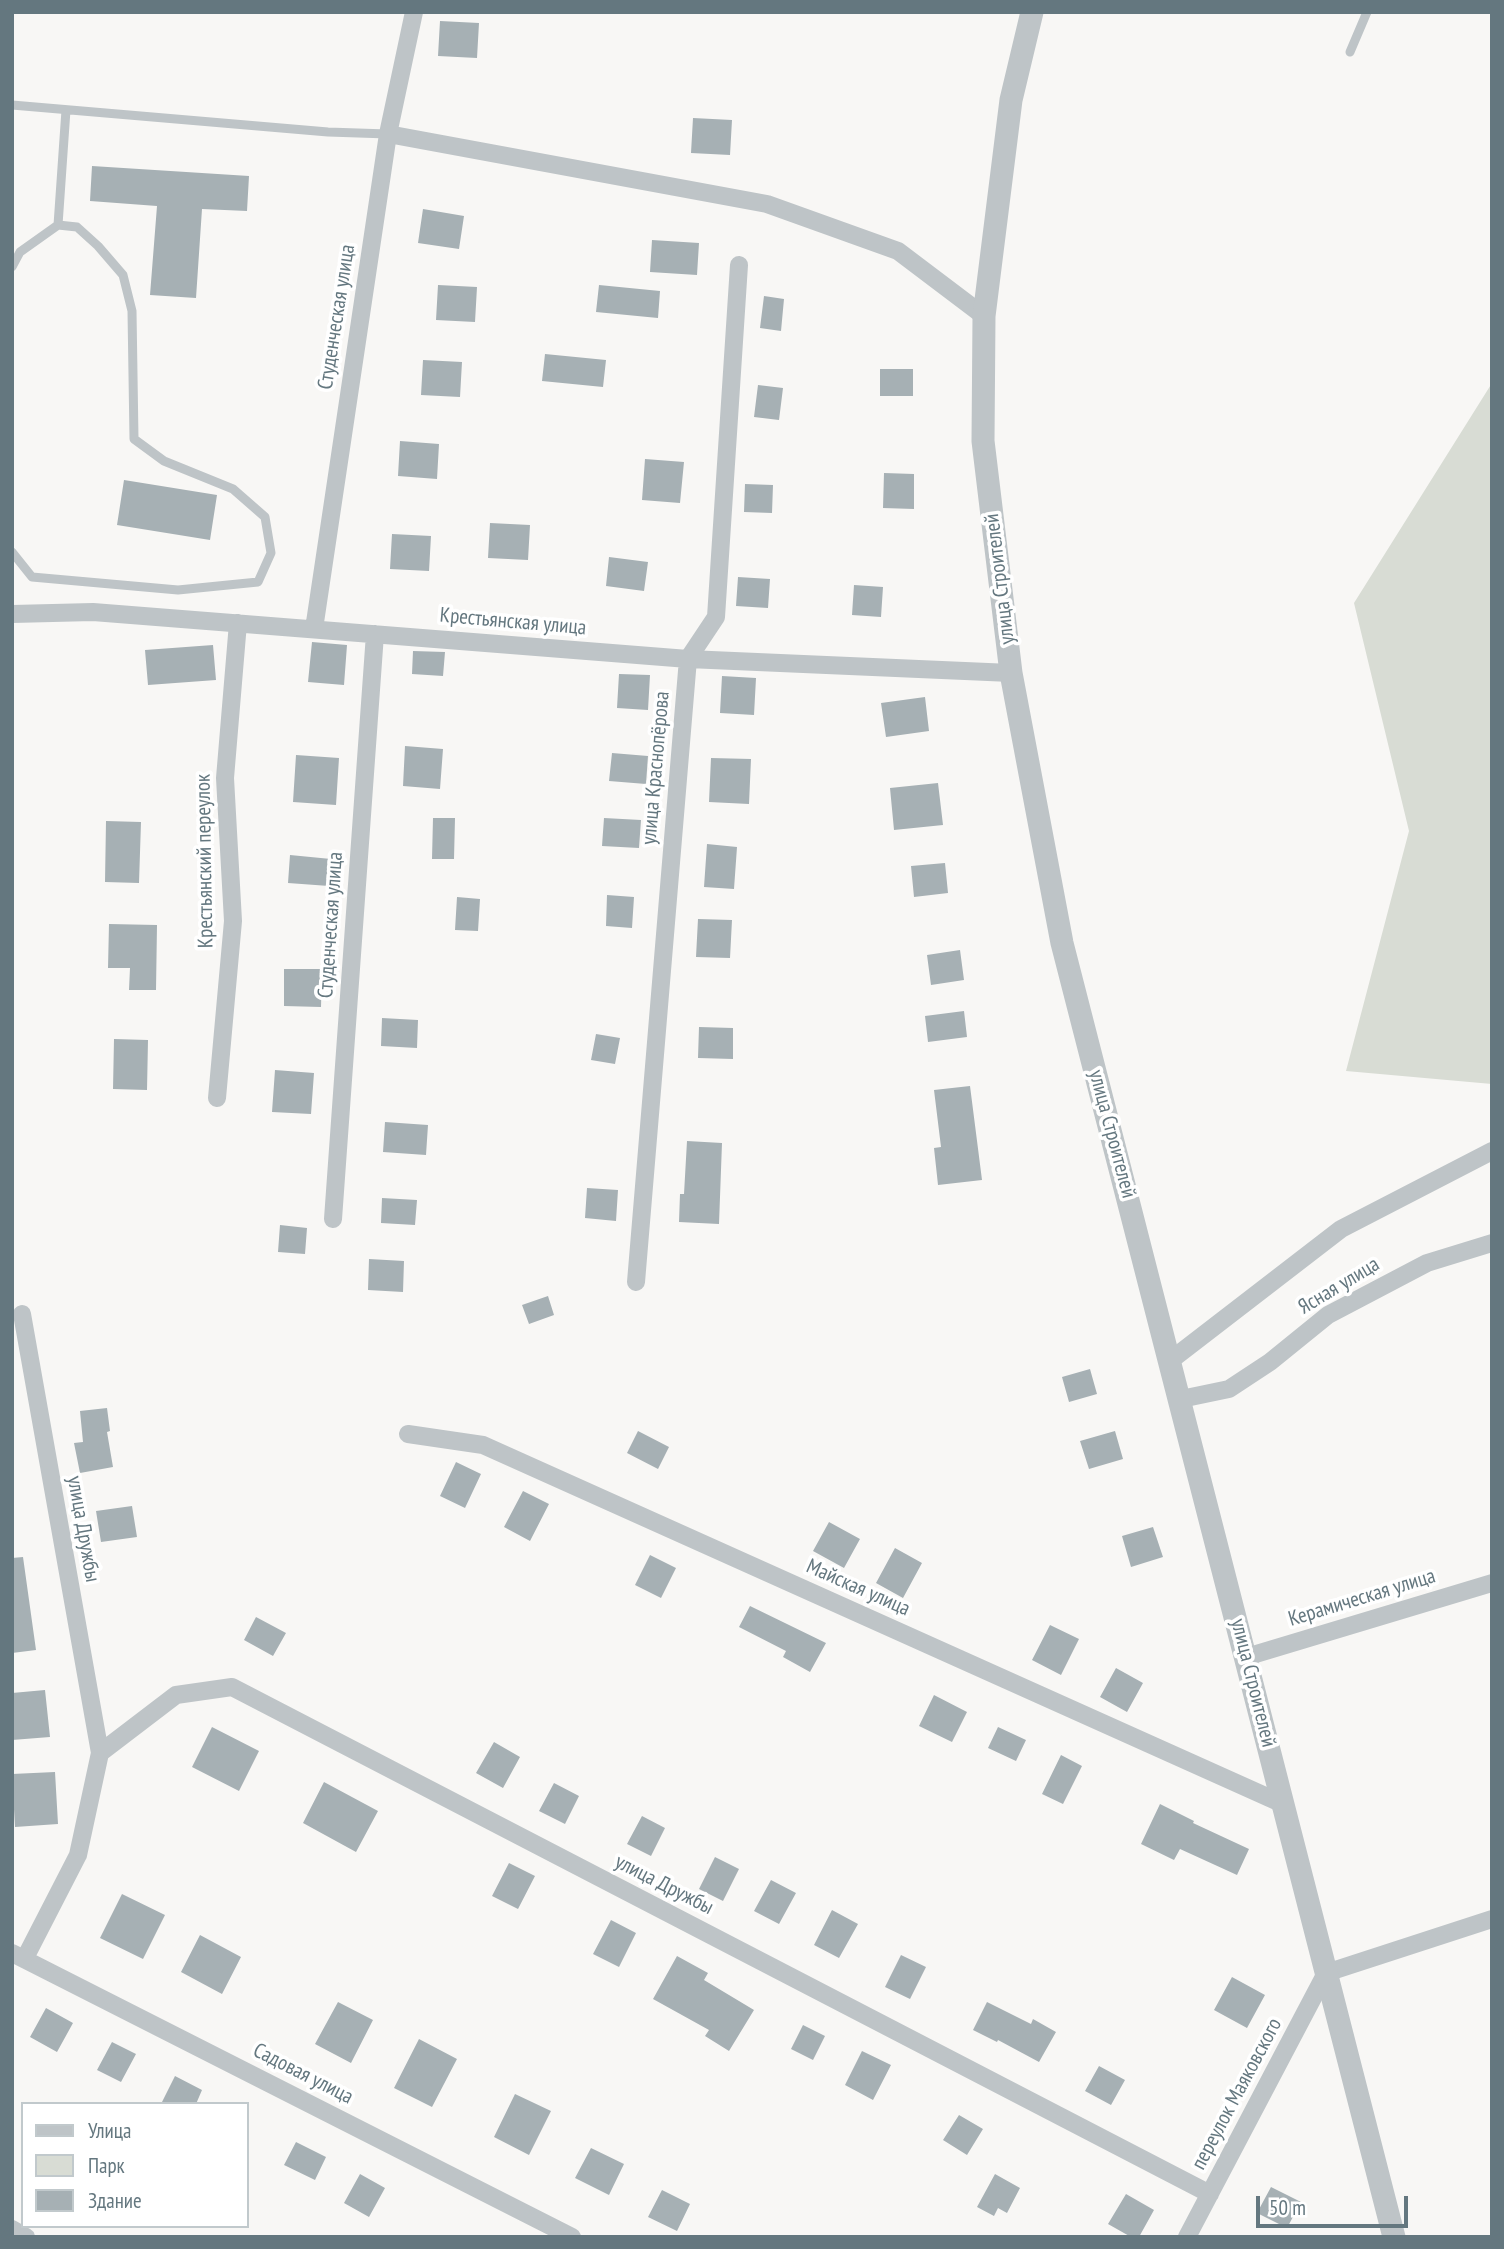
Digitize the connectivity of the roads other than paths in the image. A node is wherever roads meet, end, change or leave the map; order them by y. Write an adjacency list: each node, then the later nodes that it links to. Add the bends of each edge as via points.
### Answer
1 (414, 12): 7 (street, Студенческая улица)
2 (1032, 12): 11 (street, улица Строителей, via 1011,100)
3 (1367, 12): 4 (lane)
4 (1350, 52)
5 (12, 105): 6 (lane)
6 (65, 110): 7 (lane); 8 (lane)
7 (388, 134): 11 (street, via 767,204 898,251); 15 (street, Студенческая улица)
8 (58, 225): 10 (lane, via 20,252); 12 (lane, via 77,227 123,275 132,312 135,439 164,461 233,489 265,517 271,553 258,582 178,590 32,578)
9 (739, 265): 17 (street, улица Краснопёрова, via 716,617)
10 (12, 267)
11 (984, 316): 18 (street, улица Строителей, via 984,441)
12 (12, 552)
13 (12, 614): 14 (street, Крестьянская улица, via 93,612)
14 (238, 623): 15 (street, Крестьянская улица); 19 (street, Крестьянский переулок, via 225,778 233,920)
15 (314, 629): 16 (street, Крестьянская улица)
16 (375, 634): 17 (street, Крестьянская улица); 21 (street, Студенческая улица)
17 (688, 659): 18 (street, Крестьянская улица); 23 (street, улица Краснопёрова)
18 (1011, 673): 25 (street, улица Строителей, via 1062,943)
19 (217, 1098)
20 (1492, 1151): 25 (street, via 1341,1229)
21 (332, 1219)
22 (1492, 1243): 26 (street, Ясная улица, via 1427,1263 1328,1315 1229,1389)
23 (636, 1282)
24 (22, 1314): 30 (street, улица Дружбы)
25 (1171, 1360): 26 (street, улица Строителей)
26 (1181, 1399): 29 (street, улица Строителей)
27 (408, 1434): 31 (street, Майская улица, via 483,1445)
28 (1492, 1583): 29 (street, Керамическая улица)
29 (1246, 1657): 31 (street, улица Строителей)
30 (100, 1752): 33 (street, улица Дружбы, via 78,1855); 35 (street, улица Дружбы, via 176,1695 232,1687)
31 (1283, 1804): 34 (street, улица Строителей)
32 (1492, 1919): 34 (street)
33 (19, 1956): 38 (street, Садовая улица)
34 (1326, 1973): 35 (street, переулок Маяковского); 40 (street, улица Строителей)
35 (1210, 2194): 39 (street, переулок Маяковского)
36 (12, 2229): 37 (street)
37 (26, 2237)
38 (572, 2237)
39 (1187, 2237)
40 (1394, 2237)

